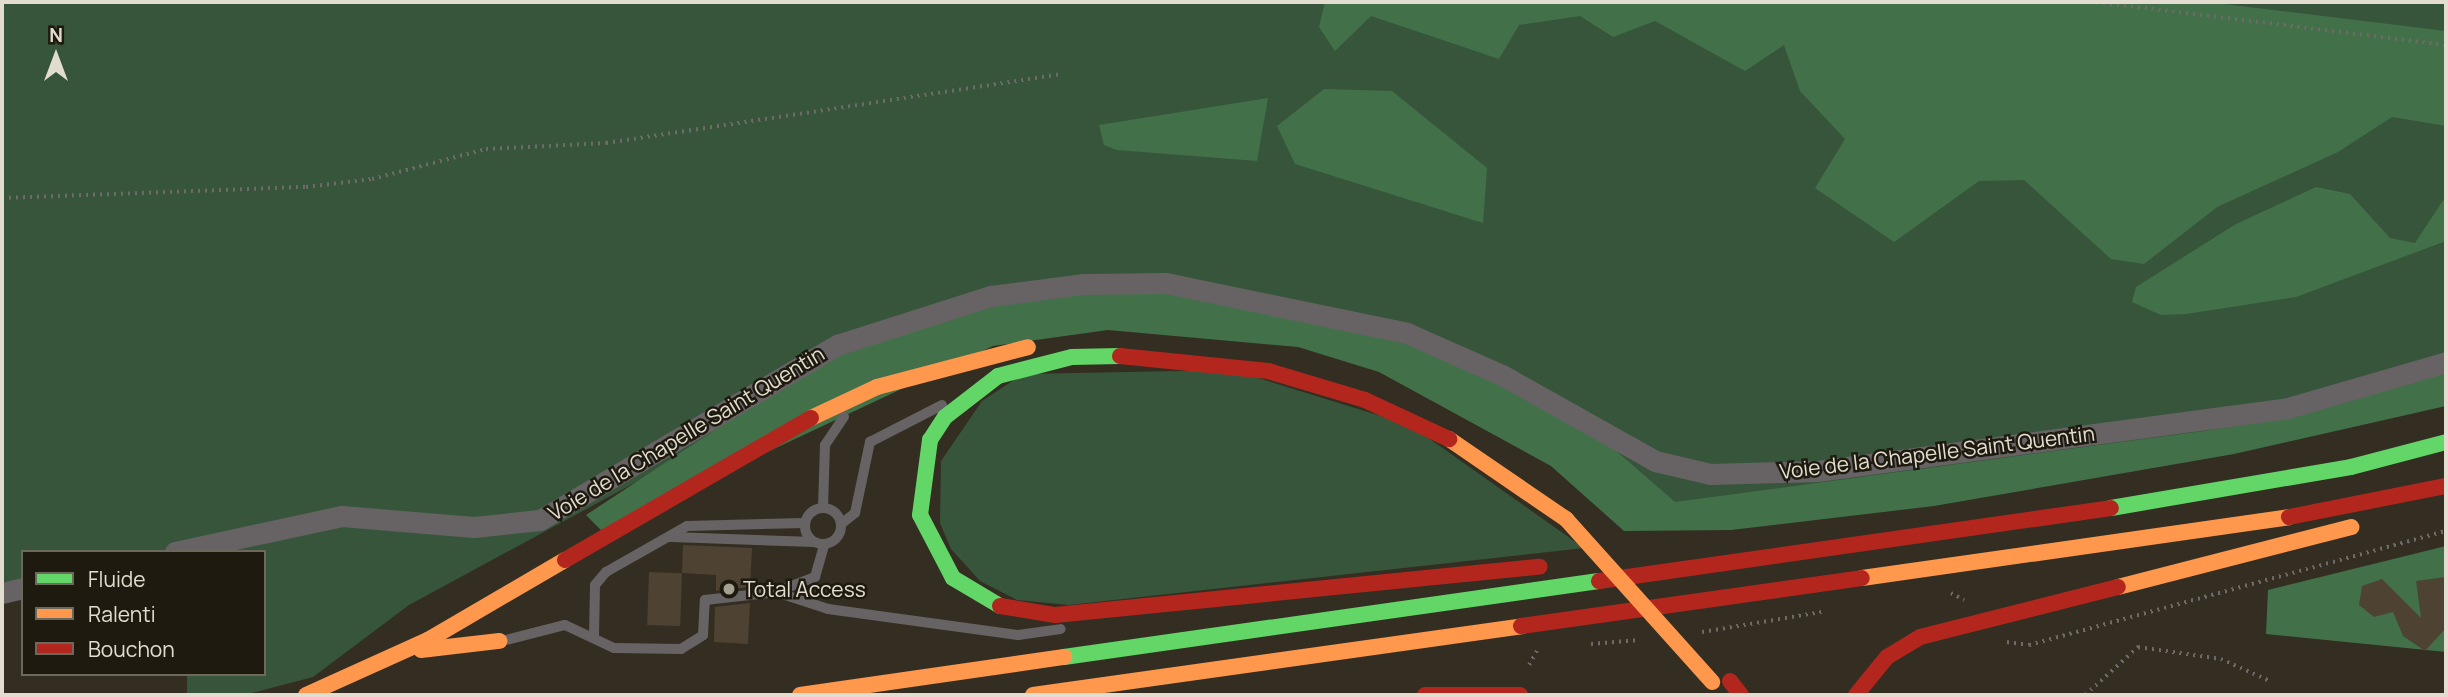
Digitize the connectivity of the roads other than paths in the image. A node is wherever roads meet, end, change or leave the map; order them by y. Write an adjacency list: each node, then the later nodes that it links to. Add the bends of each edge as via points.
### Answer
1 (1151, 341): 4 (main road, via 1019,348)
2 (1193, 344): 30 (main road, via 1276,356 1373,386 1468,433 1588,517)
3 (2446, 362): 15 (street, Voie de la Chapelle Saint Quentin, via 2288,408 1816,471 1711,474 1655,461 1502,375 1408,333 1166,283 1084,284 980,299 837,345 540,520 474,527 342,516)
4 (877, 387): 8 (lane, via 837,423 825,445); 23 (main road, via 785,431)
5 (966, 397): 12 (lane, via 870,442 855,513); 20 (main road, via 930,440 920,479 920,515 953,578 982,600 1019,613); 24 (main road, bridge, via 1032,363 1100,355 1268,371 1365,400 1443,435 1566,519)
6 (2446, 442): 16 (main road, via 2351,467 2152,502)
7 (2446, 486): 9 (main road, via 2430,507); 27 (main road, via 2335,511)
8 (823, 508): 10 (lane); 12 (lane)
9 (2405, 513)
10 (805, 523): 13 (lane, via 704,523); 14 (lane)
11 (2368, 523): 31 (main road, via 1920,637 1887,657)
12 (841, 524): 14 (lane, via 838,537)
13 (668, 537): 14 (lane); 21 (lane, via 595,585)
14 (819, 543): 18 (lane, via 815,577)
15 (184, 550)
16 (1591, 581): 20 (main road, via 1556,565); 26 (main road)
17 (21, 588): 19 (street)
18 (776, 592): 20 (lane, via 828,609 1018,635 1134,620); 21 (lane, via 705,600 703,635 681,649 614,648)
19 (2, 593)
20 (1208, 600)
21 (594, 637): 22 (lane, via 565,625)
22 (499, 641): 23 (main road)
23 (402, 653): 25 (main road)
24 (1717, 689)
25 (306, 695)
26 (800, 695)
27 (1033, 695)
28 (1425, 695): 29 (main road)
29 (1520, 695)
30 (1741, 695)
31 (1856, 695)

